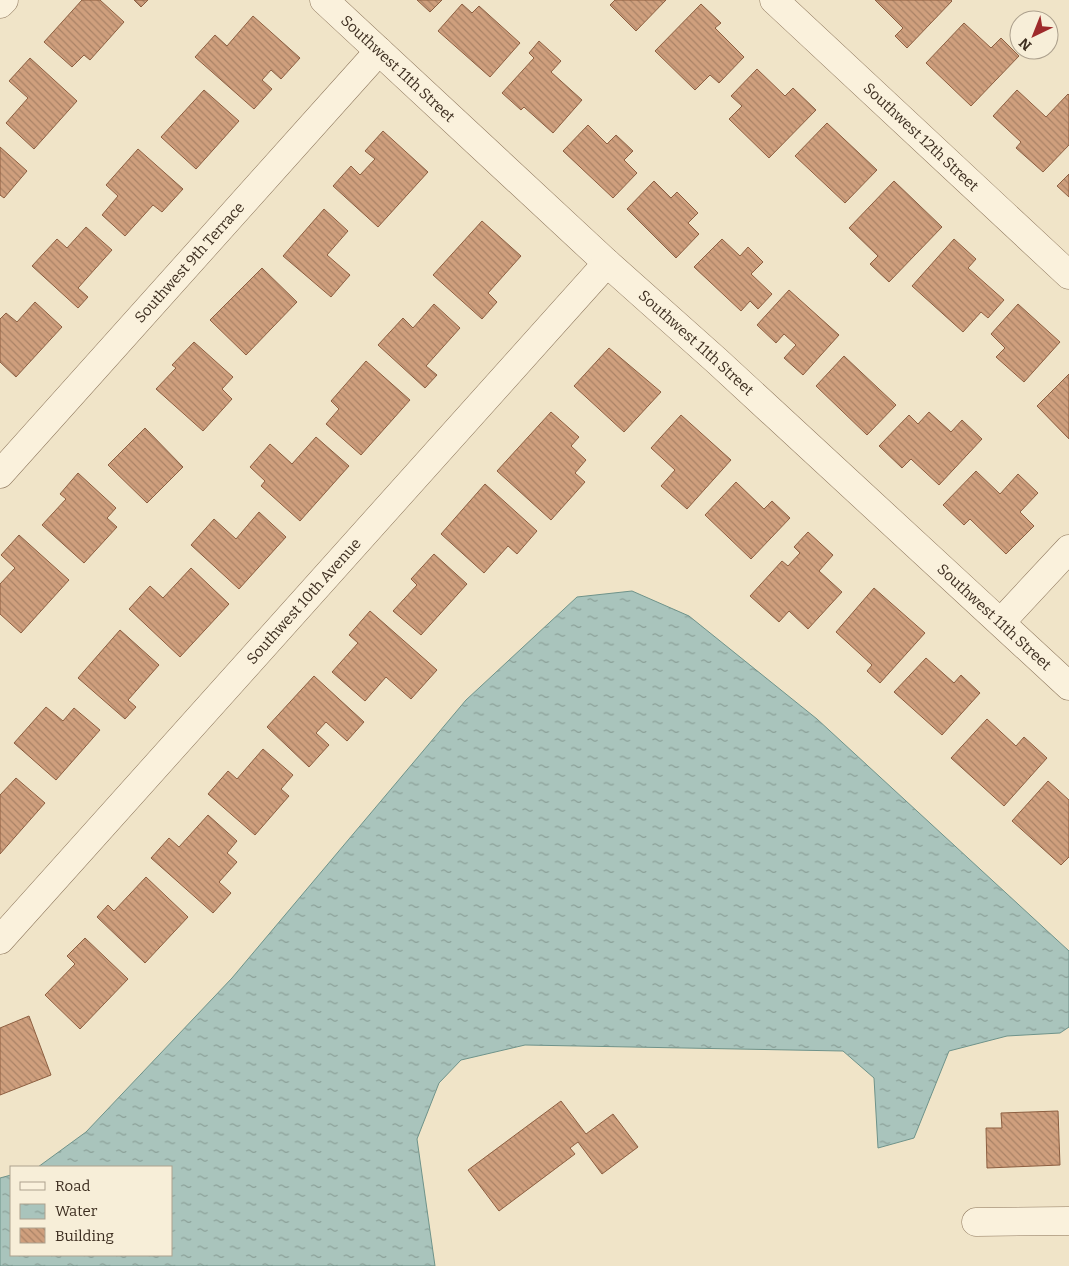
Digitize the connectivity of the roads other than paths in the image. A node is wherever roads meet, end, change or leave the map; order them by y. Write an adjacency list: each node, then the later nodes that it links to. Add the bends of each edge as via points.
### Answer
1 (4, 0): 4 (street)
2 (324, 0): 5 (street, Southwest 11th Street)
3 (774, 0): 7 (street, Southwest 12th Street)
4 (0, 4)
5 (379, 51): 6 (street, Southwest 11th Street); 8 (street, Southwest 9th Terrace)
6 (608, 263): 10 (street, Southwest 11th Street); 12 (street, Southwest 10th Avenue)
7 (1069, 275)
8 (0, 474)
9 (1069, 549): 10 (street)
10 (1001, 622): 11 (street, Southwest 11th Street)
11 (1069, 686)
12 (0, 940)
13 (1069, 1221): 14 (street)
14 (976, 1222)

